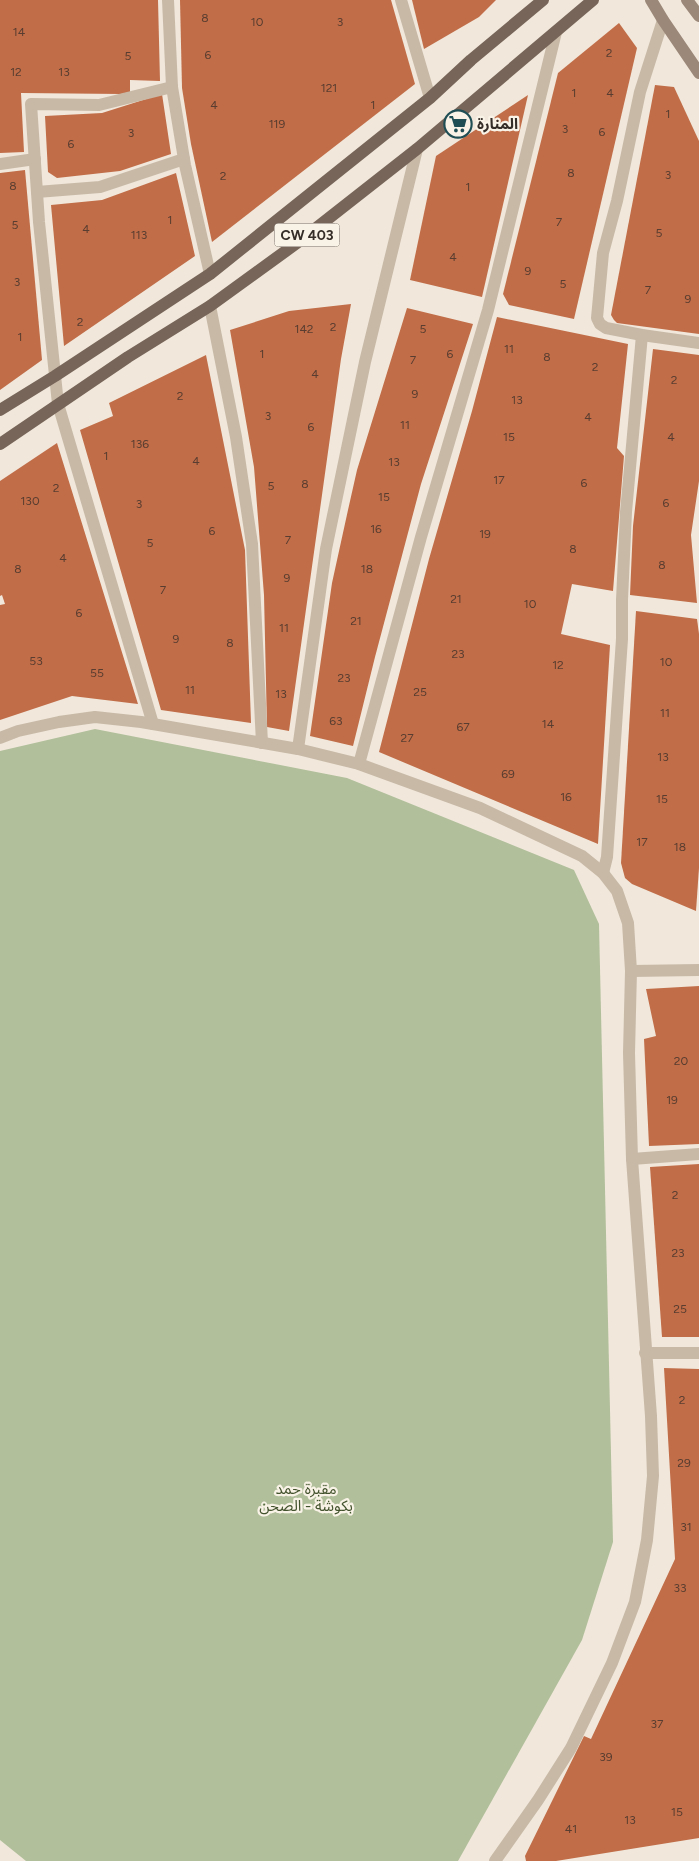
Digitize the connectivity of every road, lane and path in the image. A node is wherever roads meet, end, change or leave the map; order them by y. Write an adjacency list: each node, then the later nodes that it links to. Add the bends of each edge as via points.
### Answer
1 (168, 0): 11 (street)
2 (401, 0): 12 (street)
3 (543, 0): 12 (main road, CW 403)
4 (593, 0): 9 (main road, CW 403)
5 (651, 0): 8 (street)
6 (687, 0): 7 (street)
7 (699, 16)
8 (662, 20): 10 (street); 20 (street, via 640,92 603,253 597,308 597,318 606,328)
9 (556, 32): 13 (main road, CW 403); 30 (street, via 488,310)
10 (699, 73)
11 (172, 87): 14 (street, via 99,105 31,104); 15 (street)
12 (430, 98): 18 (main road, CW 403)
13 (417, 149): 19 (main road, CW 403); 29 (street, via 365,362 326,549)
14 (36, 159): 16 (street); 17 (street)
15 (184, 159): 17 (street, via 100,187); 18 (street)
16 (0, 164)
17 (37, 192): 22 (street)
18 (210, 274): 22 (main road, CW 403)
19 (210, 306): 23 (main road, CW 403); 28 (street, via 236,437 252,544)
20 (642, 335): 21 (street); 31 (street, via 626,512 622,639)
21 (699, 343)
22 (55, 376): 23 (street); 24 (main road, CW 403)
23 (58, 404): 25 (main road, CW 403); 26 (street)
24 (0, 410)
25 (0, 444)
26 (153, 724): 27 (street, via 95,716); 28 (street)
27 (0, 738)
28 (262, 743): 29 (street)
29 (298, 749): 30 (street)
30 (359, 764): 31 (street, via 480,808 582,856)
31 (604, 873): 32 (street, via 617,891 628,923)
32 (631, 970): 33 (street); 35 (street)
33 (699, 970)
34 (699, 1154): 35 (street)
35 (632, 1159): 36 (street)
36 (645, 1353): 37 (street); 38 (street, via 653,1476 647,1540 635,1602 612,1663 571,1748)
37 (699, 1353)
38 (495, 1861)

